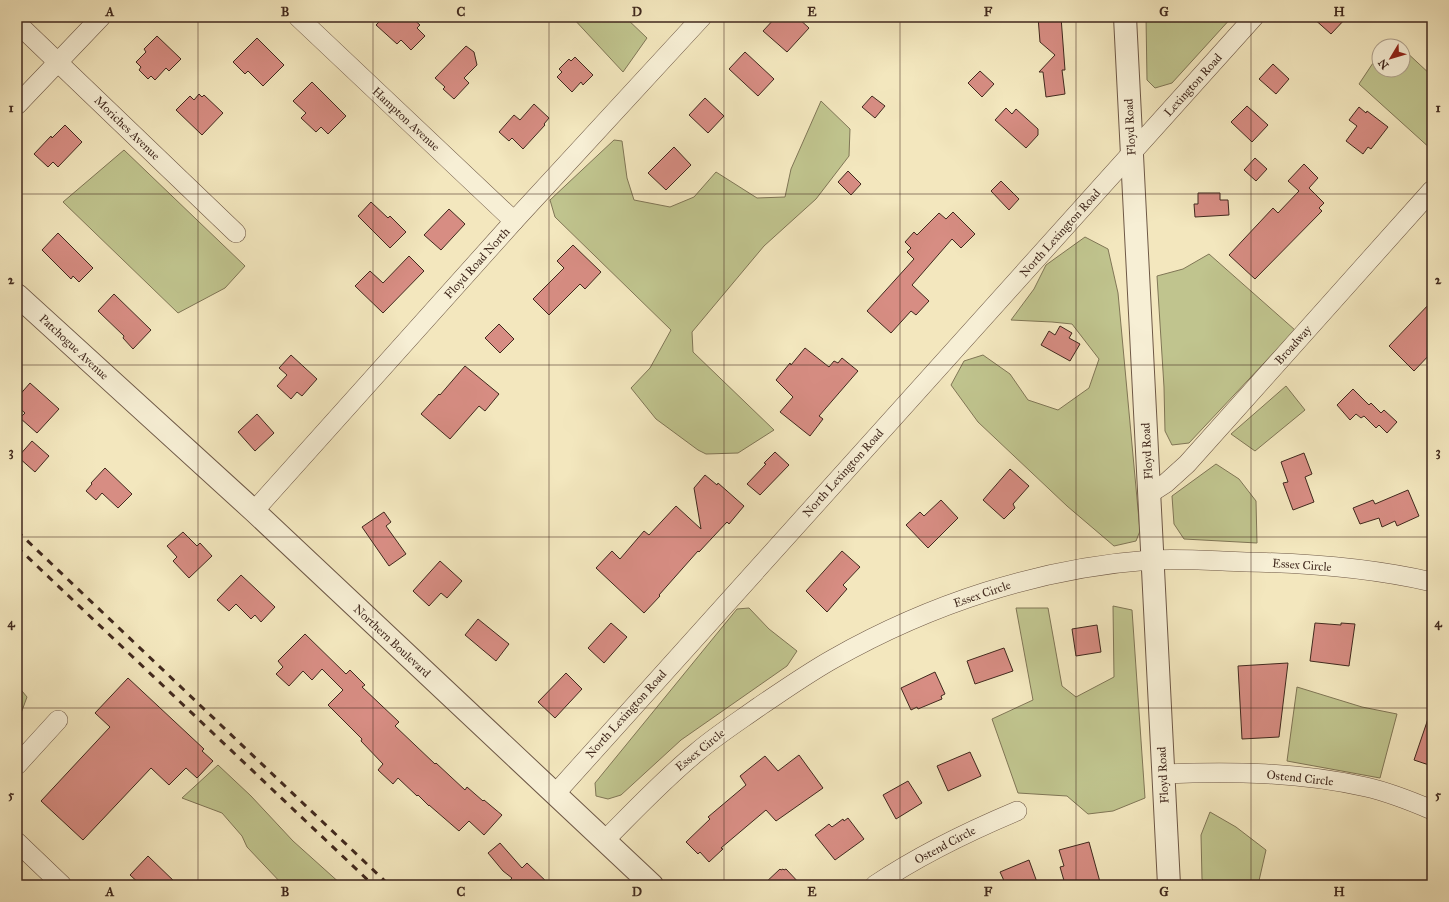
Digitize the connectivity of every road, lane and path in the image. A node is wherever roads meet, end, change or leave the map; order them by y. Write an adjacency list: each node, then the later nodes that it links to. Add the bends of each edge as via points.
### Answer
1 (101, 17): 7 (street)
2 (298, 17): 11 (street, Hampton Avenue)
3 (702, 17): 11 (street, Floyd Road North)
4 (1125, 17): 9 (street, Floyd Road)
5 (1254, 17): 9 (street, Lexington Road)
6 (17, 23): 7 (street, Moriches Avenue)
7 (58, 62): 8 (street); 12 (street, Moriches Avenue)
8 (17, 105)
9 (1131, 153): 15 (street, Floyd Road); 22 (street, North Lexington Road)
10 (1432, 190): 15 (street, Broadway, via 1187,464)
11 (514, 221): 16 (street, Floyd Road North)
12 (236, 233)
13 (17, 295): 14 (street, Patchogue Avenue)
14 (130, 399): 16 (street, Northern Boulevard)
15 (1149, 494): 17 (street, Floyd Road)
16 (254, 512): 22 (street, Northern Boulevard)
17 (1152, 560): 18 (street, Essex Circle, via 1267,562 1371,570); 21 (street, Floyd Road); 25 (street, Essex Circle, via 1090,568 1019,582 956,602 864,642 800,679 698,750)
18 (1431, 579)
19 (58, 720): 20 (street)
20 (17, 765)
21 (1163, 774): 23 (street, Ostend Circle, via 1207,772 1307,777 1367,788); 30 (street, Floyd Road)
22 (555, 794): 25 (street, Northern Boulevard)
23 (1432, 810)
24 (1017, 811): 29 (street, Ostend Circle, via 952,839)
25 (605, 840): 28 (street, Northern Boulevard)
26 (17, 842): 27 (street)
27 (62, 885)
28 (652, 885)
29 (875, 885)
30 (1169, 885)

